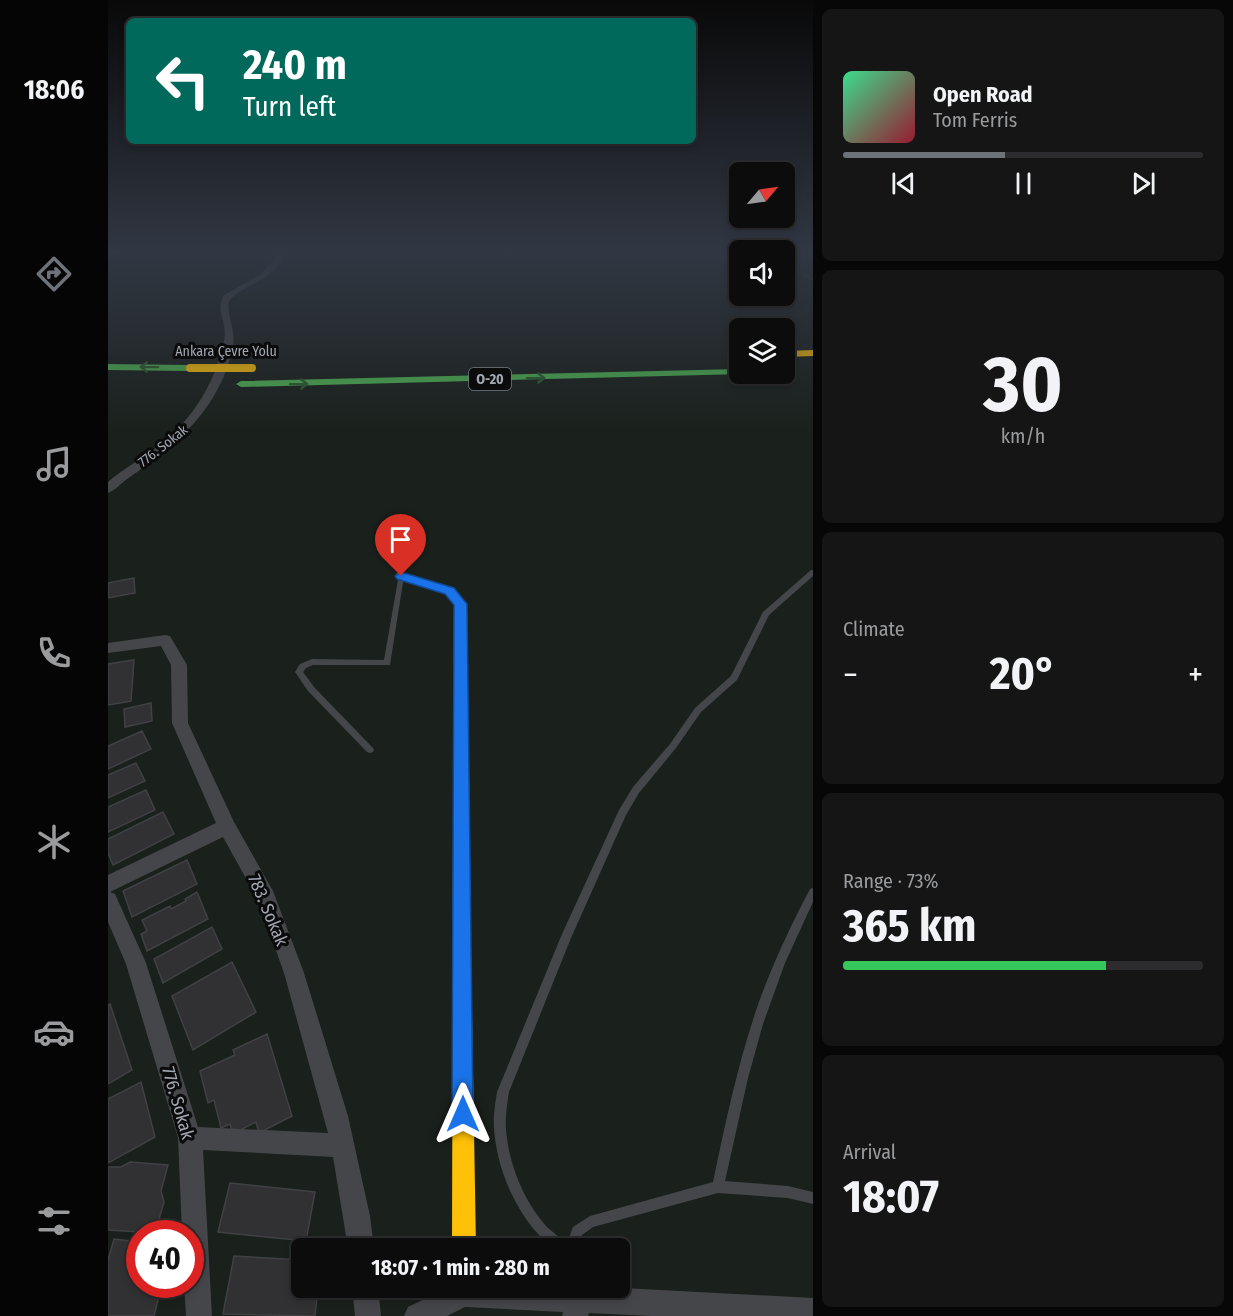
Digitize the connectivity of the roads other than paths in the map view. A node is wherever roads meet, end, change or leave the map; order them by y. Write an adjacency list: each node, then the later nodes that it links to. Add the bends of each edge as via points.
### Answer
1 (223, 311): 8 (street, 776. Sokak, via 229,325 229,344 207,398 190,426)
2 (813, 353): 3 (main road)
3 (795, 354)
4 (108, 367): 5 (main road, Ankara Çevre Yolu, one-way to 4, bridge)
5 (258, 368)
6 (729, 372): 7 (main road, O-20, one-way to 6)
7 (194, 384)
8 (108, 489)
9 (813, 572): 23 (lane, via 766,614 734,678 698,710 622,813 503,1092 498,1112 500,1134 519,1194)
10 (401, 576): 12 (lane, via 387,663 312,662 299,672); 22 (main road, via 450,591 460,604)
11 (108, 648): 13 (street, 783. Sokak, via 165,640 179,665 180,723)
12 (370, 750)
13 (227, 827): 14 (street); 18 (street, 783. Sokak, via 266,897 294,973)
14 (108, 884)
15 (813, 892): 19 (lane, via 775,972 751,1044)
16 (108, 900): 17 (street, 776. Sokak, via 136,963)
17 (190, 1138): 18 (street); 30 (street, 776. Sokak)
18 (342, 1146): 21 (street, 783. Sokak)
19 (718, 1188): 20 (lane, via 788,1192); 24 (lane, via 590,1222 577,1231)
20 (813, 1198)
21 (360, 1238)
22 (464, 1238)
23 (550, 1238)
24 (575, 1238)
25 (366, 1298): 31 (street)
26 (451, 1298): 32 (street)
27 (543, 1298): 28 (street)
28 (577, 1301): 29 (street)
29 (813, 1311)
30 (199, 1316)
31 (368, 1316)
32 (417, 1316)

